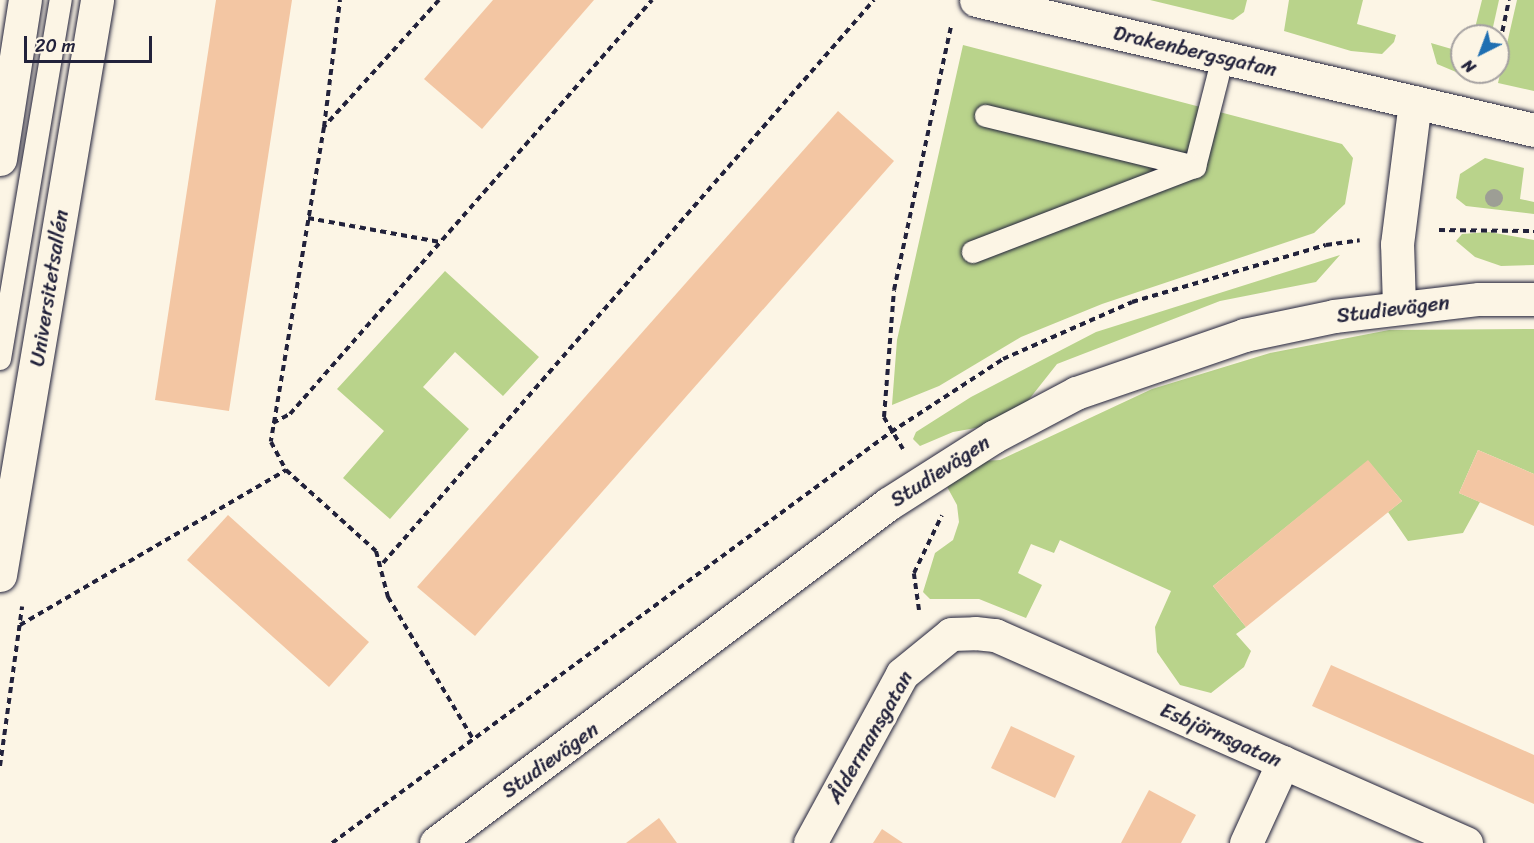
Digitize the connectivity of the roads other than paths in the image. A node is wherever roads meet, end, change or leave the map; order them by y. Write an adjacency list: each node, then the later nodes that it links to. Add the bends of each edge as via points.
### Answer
1 (25, 0): 9 (street)
2 (61, 0): 14 (lane)
3 (97, 0): 15 (street, Universitetsallén)
4 (964, 11): 5 (street, Drakenbergsgatan)
5 (1223, 57): 6 (street, Drakenbergsgatan); 10 (lane)
6 (1415, 102): 8 (street, Drakenbergsgatan); 13 (street, via 1397,244)
7 (986, 116): 10 (lane)
8 (1534, 130)
9 (0, 159)
10 (1195, 167): 11 (lane)
11 (973, 252)
12 (1534, 299): 13 (street, Studievägen)
13 (1399, 306): 18 (street, Studievägen, via 1244,335 1076,393 925,480)
14 (0, 359)
15 (0, 575)
16 (975, 633): 17 (street, Esbjörnsgatan, via 995,635); 19 (street, Åldermansgatan, via 939,641 902,674)
17 (1282, 762): 20 (street); 21 (street, Esbjörnsgatan)
18 (436, 843)
19 (810, 843)
20 (1246, 843)
21 (1466, 843)

